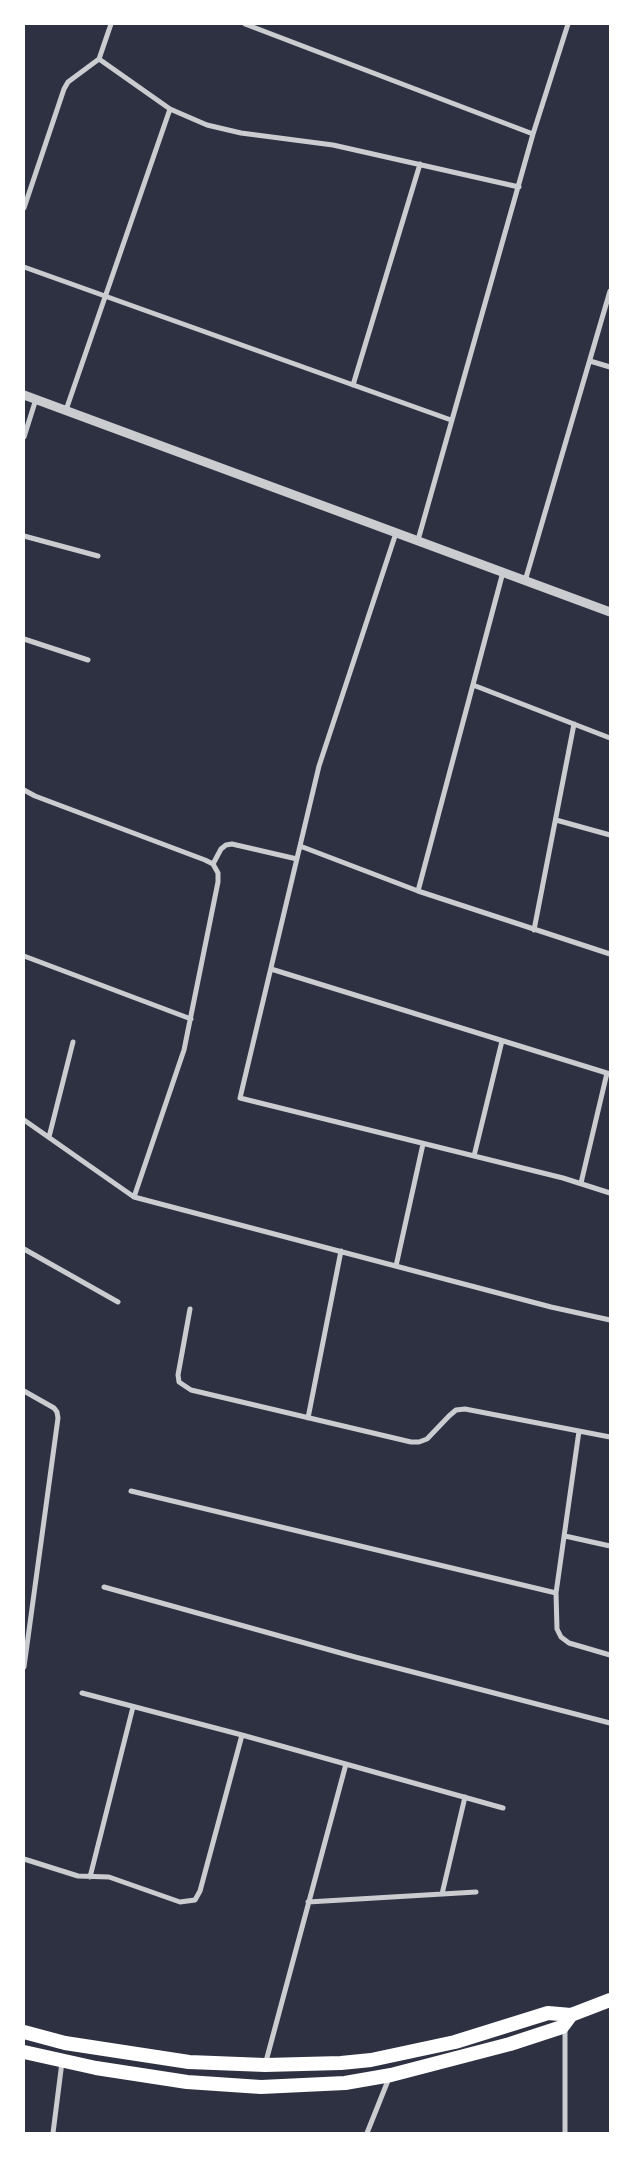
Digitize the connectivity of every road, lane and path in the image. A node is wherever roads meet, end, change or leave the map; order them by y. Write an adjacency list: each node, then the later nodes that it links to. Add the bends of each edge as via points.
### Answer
1 (111, 24): 4 (street)
2 (245, 24): 6 (street)
3 (568, 24): 6 (street)
4 (98, 59): 5 (street); 9 (street, via 68,82 64,89)
5 (170, 109): 7 (street, via 241,133 334,145); 12 (street)
6 (533, 134): 8 (street)
7 (420, 164): 8 (street); 15 (street)
8 (519, 187): 19 (street)
9 (24, 208)
10 (24, 267): 12 (street)
11 (610, 291): 13 (street)
12 (107, 296): 15 (street); 18 (street)
13 (590, 361): 14 (street); 26 (street)
14 (610, 367)
15 (353, 385): 19 (street)
16 (24, 394): 17 (street)
17 (36, 399): 18 (street); 20 (street)
18 (66, 410): 21 (street)
19 (451, 420): 23 (street)
20 (24, 438)
21 (396, 533): 23 (street); 36 (street, via 319,766)
22 (24, 536): 24 (street)
23 (418, 540): 25 (street)
24 (98, 556)
25 (503, 572): 26 (street); 30 (street)
26 (525, 580): 27 (street)
27 (610, 612)
28 (24, 639): 29 (street)
29 (88, 660)
30 (473, 686): 31 (street); 39 (street)
31 (574, 724): 32 (street); 34 (street)
32 (610, 738)
33 (24, 790): 38 (street)
34 (556, 820): 35 (street); 40 (street)
35 (610, 835)
36 (300, 846): 37 (street); 39 (street)
37 (297, 859): 38 (street, via 232,844 221,849); 43 (street)
38 (213, 864): 44 (street, via 218,882)
39 (418, 891): 40 (street)
40 (534, 930): 41 (street)
41 (610, 954)
42 (24, 956): 44 (street)
43 (271, 969): 45 (street); 50 (street, via 240,1098)
44 (191, 1018): 54 (street, via 184,1050)
45 (502, 1041): 47 (street); 51 (street)
46 (73, 1042): 49 (street)
47 (609, 1073): 52 (street)
48 (24, 1120): 49 (street)
49 (49, 1137): 54 (street)
50 (423, 1144): 51 (street); 57 (street)
51 (474, 1156): 52 (street)
52 (581, 1183): 53 (street)
53 (610, 1192)
54 (134, 1197): 56 (street)
55 (24, 1249): 58 (street)
56 (341, 1251): 57 (street); 62 (street)
57 (396, 1266): 60 (street, via 551,1308)
58 (118, 1302)
59 (190, 1309): 62 (street, via 178,1375 184,1387)
60 (610, 1320)
61 (24, 1391): 71 (street, via 54,1408 58,1418)
62 (308, 1418): 63 (street, via 411,1442 427,1439 456,1410)
63 (579, 1431): 64 (street); 66 (street)
64 (610, 1437)
65 (131, 1491): 69 (street)
66 (565, 1536): 67 (street); 69 (street)
67 (610, 1546)
68 (104, 1587): 74 (street)
69 (556, 1593): 70 (street, via 557,1629 561,1637 569,1643)
70 (610, 1655)
71 (24, 1667)
72 (82, 1694): 73 (street)
73 (133, 1706): 75 (street); 80 (street)
74 (610, 1722)
75 (242, 1735): 76 (street); 80 (street, via 195,1900 180,1902 109,1877)
76 (346, 1764): 77 (street); 83 (street)
77 (465, 1797): 78 (street); 82 (street)
78 (504, 1808)
79 (24, 1859): 80 (street)
80 (90, 1877)
81 (476, 1892): 82 (street)
82 (442, 1894): 83 (street)
83 (308, 1902): 89 (street)
84 (610, 2000): 85 (highway)
85 (568, 2020): 89 (highway, via 548,2013 455,2042 371,2060 341,2064); 90 (highway, via 510,2044); 93 (street)
86 (24, 2032): 89 (highway, via 128,2054 188,2062)
87 (24, 2052): 88 (highway)
88 (62, 2062): 90 (highway, via 187,2082 261,2087 345,2083); 91 (street)
89 (265, 2065)
90 (391, 2075): 92 (street)
91 (53, 2133)
92 (367, 2133)
93 (565, 2133)

